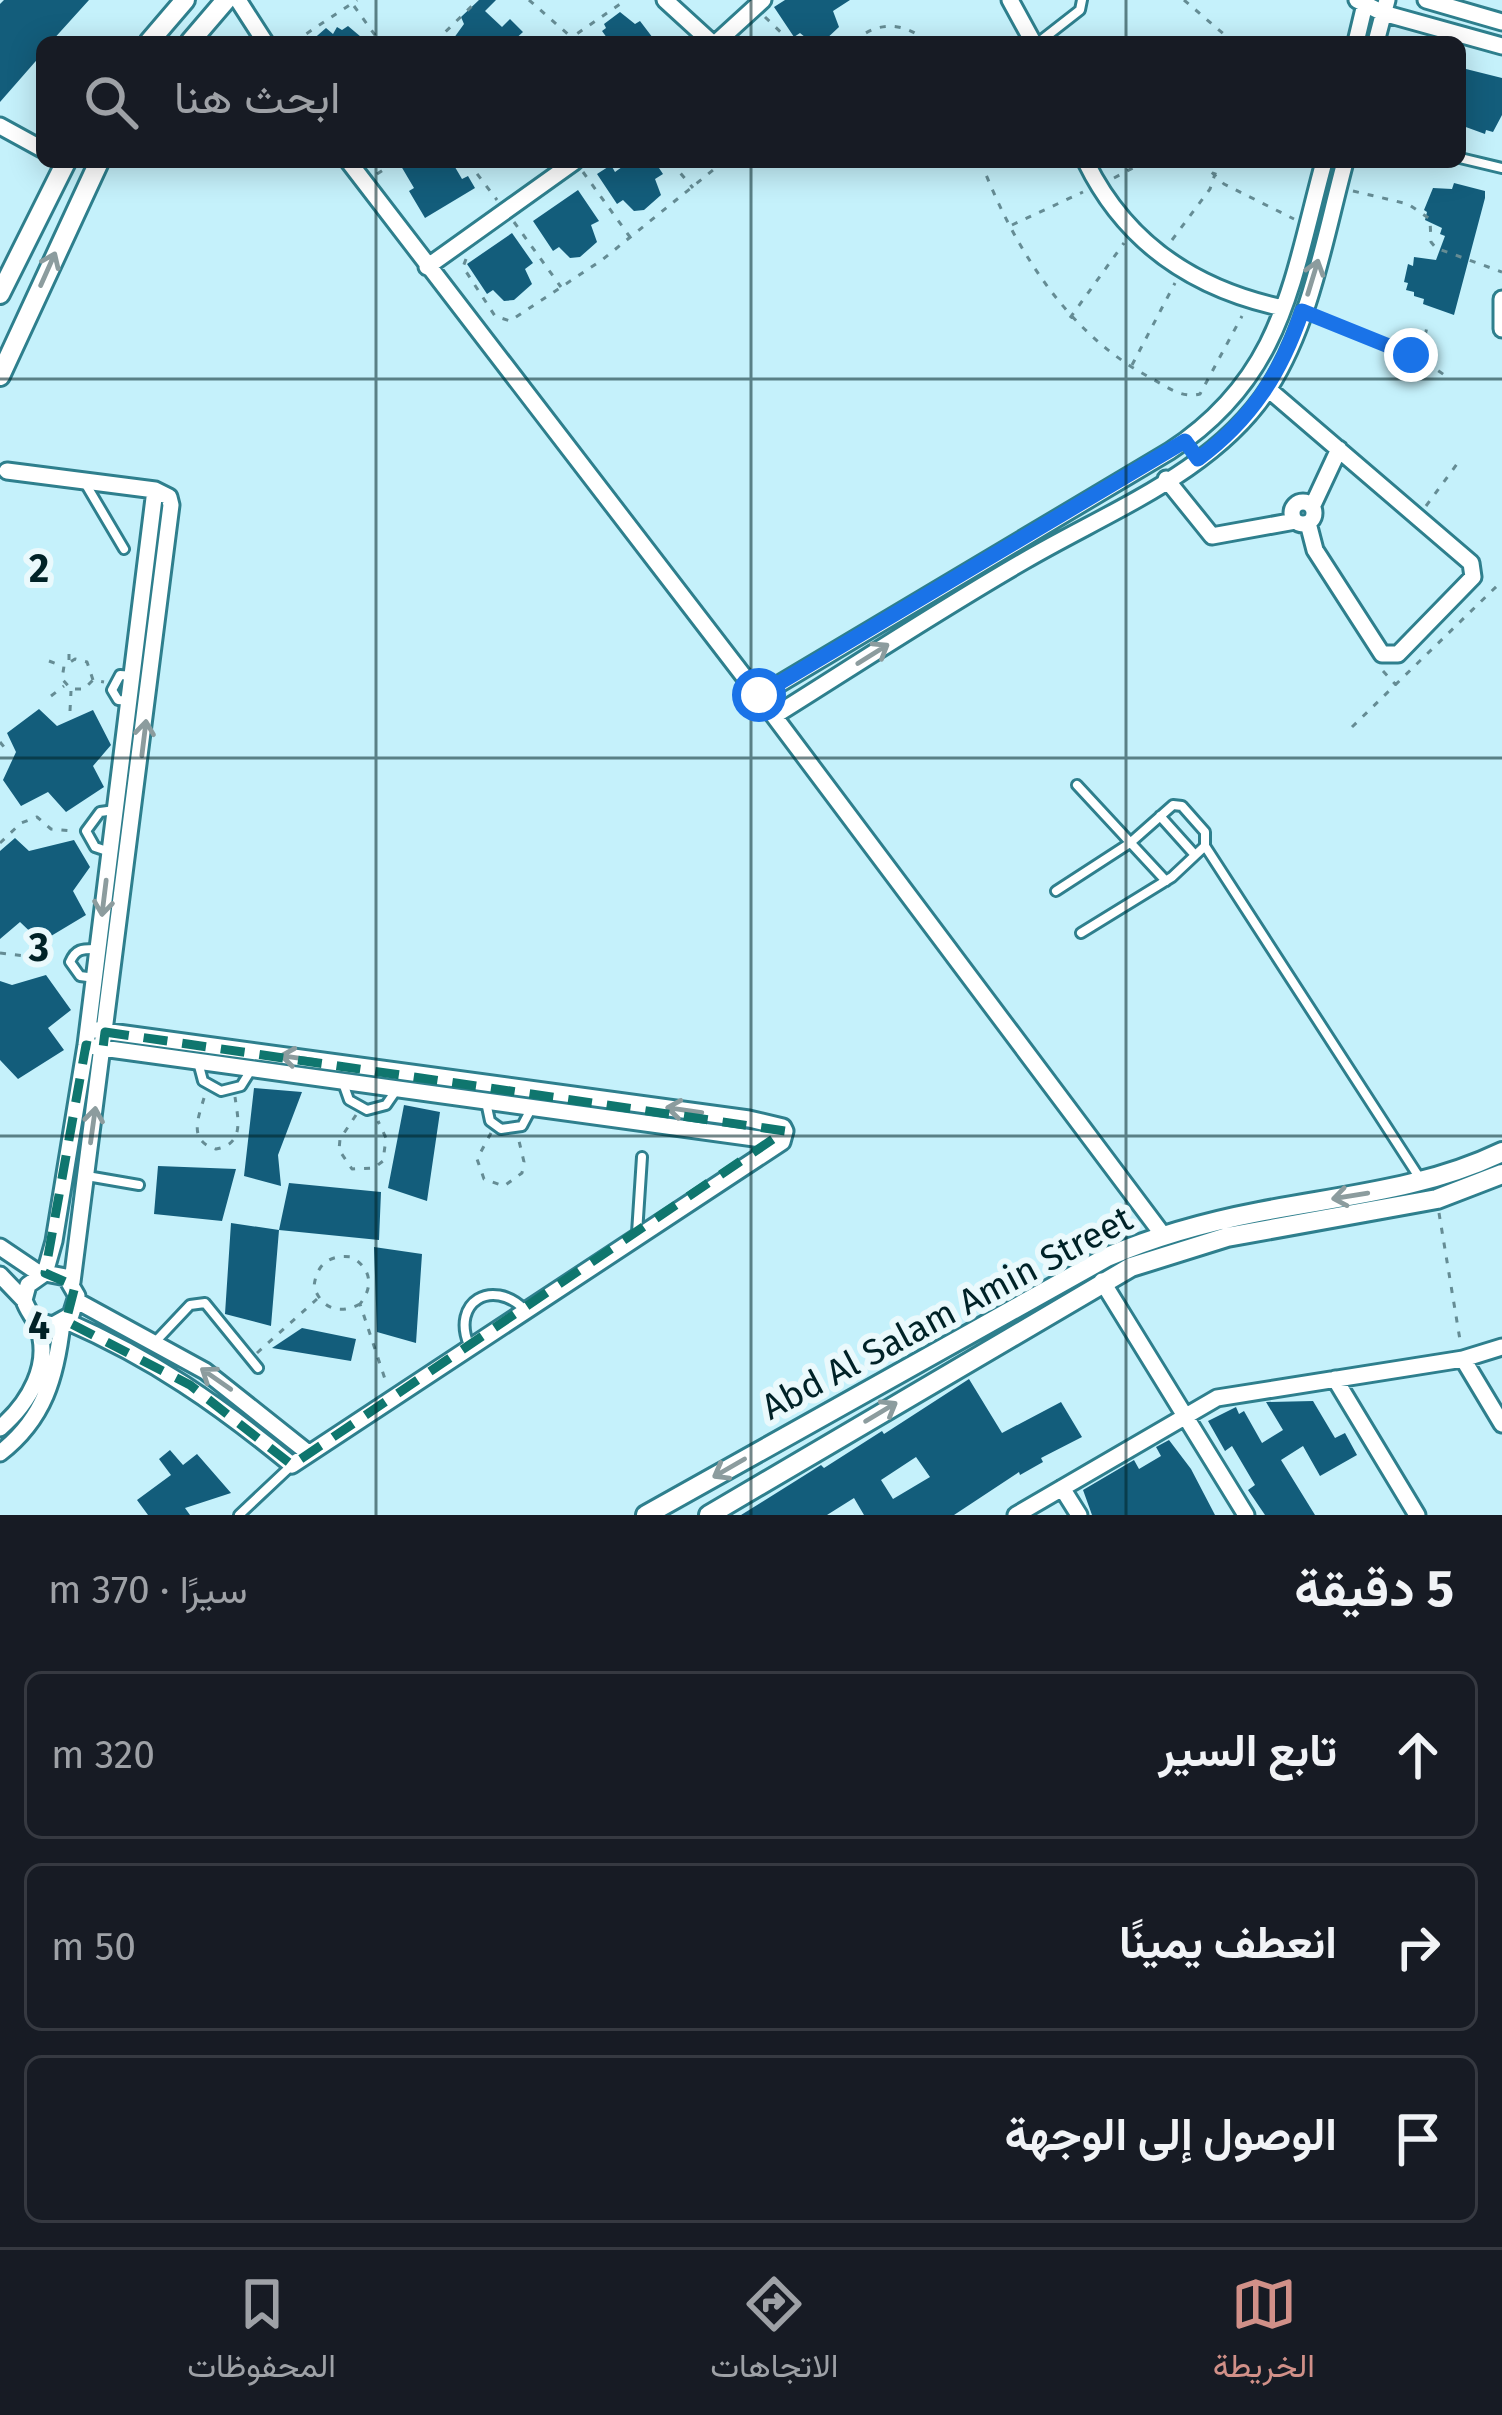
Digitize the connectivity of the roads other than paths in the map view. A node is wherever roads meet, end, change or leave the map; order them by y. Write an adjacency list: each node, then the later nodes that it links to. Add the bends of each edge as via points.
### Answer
1 (185, 0): 12 (street)
2 (226, 0): 13 (street)
3 (238, 0): 14 (street)
4 (665, 0): 15 (street)
5 (1010, 0): 17 (street)
6 (1082, 0): 18 (lane)
7 (1426, 0): 11 (street)
8 (1363, 2): 10 (street); 19 (street)
9 (759, 4): 16 (street)
10 (1385, 6): 20 (street); 21 (street)
11 (1502, 22)
12 (154, 36)
13 (195, 36)
14 (261, 36)
15 (707, 36)
16 (721, 36)
17 (1032, 36)
18 (1044, 36)
19 (1357, 36)
20 (1378, 36)
21 (1502, 46)
22 (0, 126): 23 (street)
23 (36, 145)
24 (1466, 160): 32 (lane)
25 (63, 168): 33 (street)
26 (96, 168): 34 (street)
27 (355, 168): 35 (street)
28 (567, 168): 35 (street)
29 (1089, 168): 38 (street, via 1132,232 1160,256 1250,301)
30 (1322, 168): 38 (street)
31 (1343, 168): 42 (street, one-way to 31, via 1302,311)
32 (1502, 169)
33 (41, 210): 34 (street); 36 (street)
34 (69, 225): 40 (street, one-way to 34)
35 (428, 267): 52 (street)
36 (0, 294)
37 (1502, 299): 39 (street)
38 (1282, 308): 43 (street, via 1257,369)
39 (1502, 329)
40 (6, 345): 41 (street)
41 (0, 376)
42 (1268, 389): 44 (street); 45 (street)
43 (1185, 441): 45 (street); 52 (street)
44 (1339, 449): 50 (street); 50 (street, via 1471,563 1473,577 1387,656 1315,550)
45 (1198, 459): 47 (street)
46 (8, 471): 48 (street)
47 (1166, 479): 50 (street, via 1212,536); 53 (street, one-way to 47)
48 (85, 481): 49 (street); 51 (lane)
49 (155, 490): 55 (street); 66 (street, one-way to 49, via 171,505)
50 (1305, 517)
51 (124, 549)
52 (759, 695): 53 (street)
53 (774, 716): 82 (street)
54 (1077, 785): 57 (lane)
55 (116, 809): 59 (street); 59 (lane, via 100,812 86,831 95,847)
56 (1160, 816): 57 (lane); 58 (lane, via 1182,806 1205,832); 60 (lane)
57 (1130, 842): 61 (lane); 62 (lane)
58 (1204, 846): 60 (lane); 80 (lane)
59 (110, 852): 64 (street, one-way to 64)
60 (1195, 855): 61 (lane)
61 (1166, 881): 63 (lane)
62 (1056, 891)
63 (1081, 933)
64 (98, 949): 65 (street); 65 (lane, via 82,949 70,962 80,976)
65 (94, 978): 66 (street)
66 (96, 1039): 67 (street); 70 (street, one-way to 66); 79 (street, one-way to 66); 85 (street)
67 (197, 1061): 68 (street); 68 (lane, via 208,1086 221,1091 246,1081)
68 (251, 1068): 69 (street)
69 (343, 1081): 71 (street); 71 (lane, via 360,1108 374,1110)
70 (488, 1083): 72 (street); 73 (lane)
71 (397, 1089): 73 (street)
72 (534, 1089): 74 (lane); 75 (street, one-way to 72, via 778,1124)
73 (486, 1101): 74 (street); 74 (lane, via 495,1126 516,1129)
74 (531, 1107): 75 (street)
75 (782, 1142): 83 (street)
76 (1502, 1152): 80 (street, Abd Al Salam Amin Street)
77 (643, 1157): 83 (lane)
78 (1502, 1174): 87 (street, Abd Al Salam Amin Street, via 1437,1199 1165,1253)
79 (86, 1176): 81 (lane); 88 (street)
80 (1422, 1182): 82 (street, Abd Al Salam Amin Street, one-way to 82)
81 (139, 1185)
82 (1163, 1235): 108 (street, Abd Al Salam Amin Street, one-way to 108, via 1046,1289)
83 (637, 1238): 91 (street)
84 (0, 1247): 85 (street)
85 (42, 1274): 88 (street); 89 (street)
86 (0, 1275): 89 (street)
87 (1102, 1281): 100 (street); 109 (street, Abd Al Salam Amin Street, one-way to 87)
88 (72, 1282): 90 (street)
89 (24, 1300): 92 (street)
90 (77, 1301): 93 (street); 94 (street)
91 (526, 1310): 95 (street); 95 (lane, via 512,1297 477,1299 463,1330)
92 (36, 1321): 93 (street); 102 (street, via 37,1379)
93 (63, 1322): 103 (street, via 48,1396 25,1433); 105 (street, via 190,1385)
94 (156, 1341): 98 (lane, via 197,1301); 104 (street, one-way to 94, via 239,1395)
95 (470, 1347): 104 (street)
96 (1502, 1347): 97 (street)
97 (1463, 1359): 99 (street); 101 (street)
98 (258, 1368)
99 (1335, 1378): 100 (street, via 1217,1398); 113 (street)
100 (1184, 1414): 106 (street); 112 (street)
101 (1502, 1424)
102 (0, 1428)
103 (0, 1453)
104 (307, 1453): 105 (street)
105 (292, 1465): 107 (lane)
106 (1062, 1487): 110 (street); 111 (street)
107 (239, 1515)
108 (646, 1515)
109 (709, 1515)
110 (1016, 1515)
111 (1078, 1515)
112 (1246, 1515)
113 (1417, 1515)

